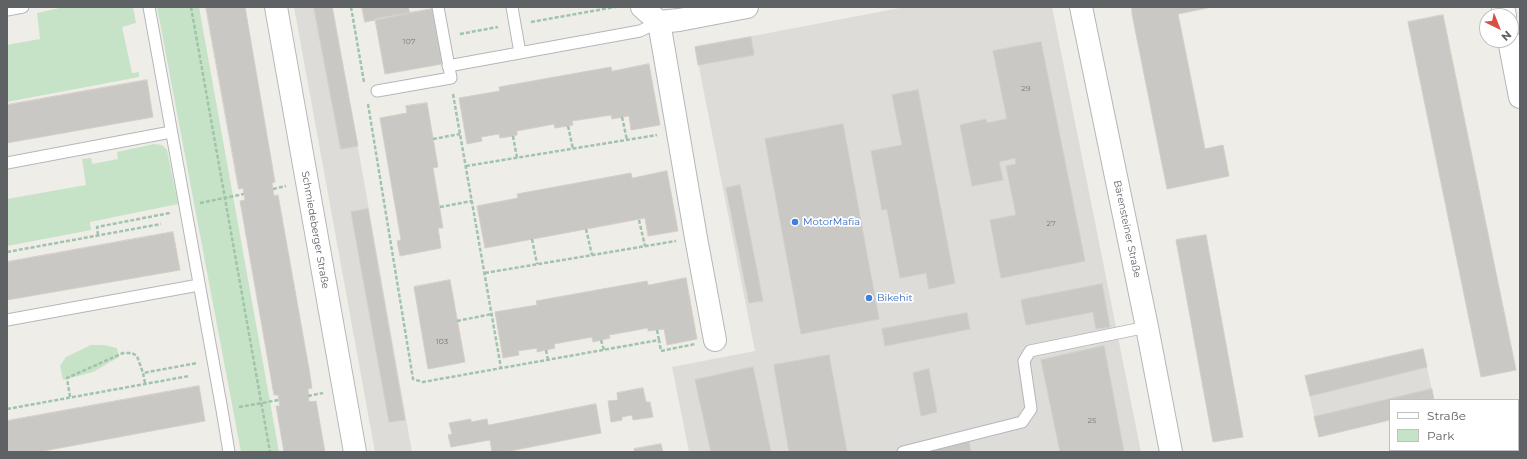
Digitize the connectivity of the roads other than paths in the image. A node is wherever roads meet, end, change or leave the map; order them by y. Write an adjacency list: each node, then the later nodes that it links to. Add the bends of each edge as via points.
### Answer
1 (23, 7): 9 (lane)
2 (149, 7): 16 (lane)
3 (276, 7): 23 (street, Schmiedeberger Straße)
4 (438, 7): 13 (lane)
5 (512, 7): 12 (lane)
6 (642, 7): 10 (street)
7 (747, 7): 10 (street)
8 (1081, 7): 20 (street, Bärensteiner Straße)
9 (7, 10)
10 (671, 16): 12 (lane, via 640,31); 21 (street, via 678,132)
11 (1511, 48): 15 (street)
12 (520, 52): 13 (lane)
13 (448, 66): 14 (lane, via 451,78)
14 (371, 92)
15 (1520, 97)
16 (171, 132): 17 (lane); 18 (lane)
17 (7, 163)
18 (199, 285): 19 (lane); 22 (lane)
19 (7, 320)
20 (1147, 327): 24 (lane, via 1030,351 1024,361 1031,409 1022,422); 25 (street, Bärensteiner Straße)
21 (715, 340)
22 (229, 452)
23 (355, 452)
24 (903, 452)
25 (1171, 452)

